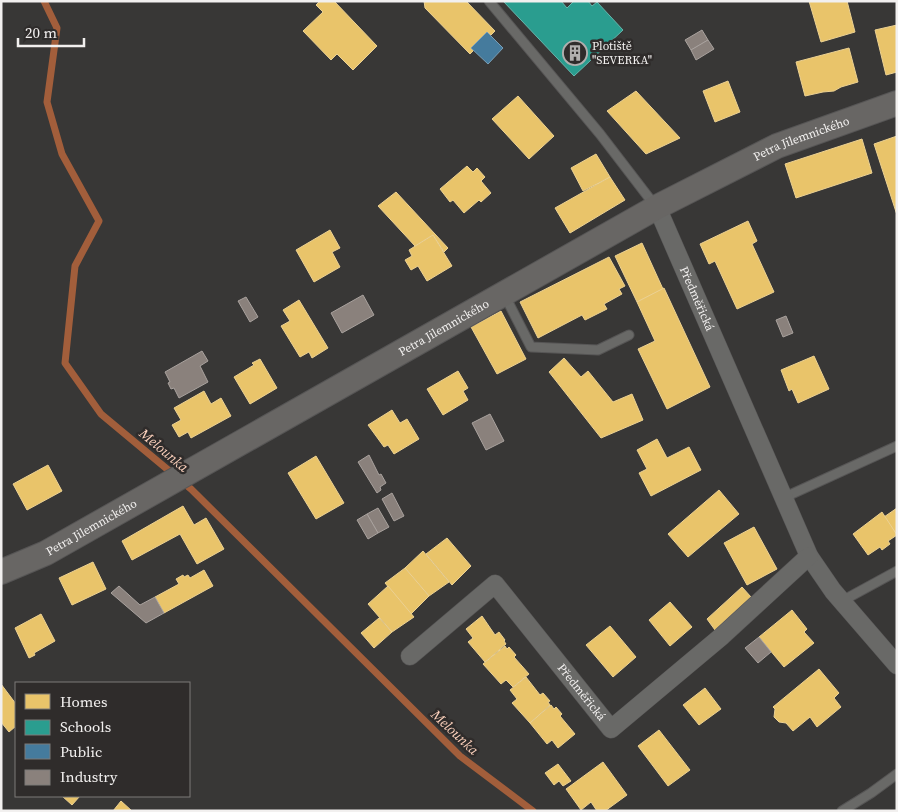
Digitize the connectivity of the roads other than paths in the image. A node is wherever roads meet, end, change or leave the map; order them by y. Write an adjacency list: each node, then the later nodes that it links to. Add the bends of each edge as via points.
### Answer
1 (489, 1): 3 (lane, via 640,183)
2 (897, 103): 3 (street, Petra Jilemnického, via 777,146)
3 (656, 207): 4 (street, Petra Jilemnického); 7 (street, Předměřická)
4 (504, 294): 5 (lane, via 531,347 598,350); 10 (street, Petra Jilemnického, via 46,553)
5 (629, 335)
6 (897, 446): 7 (lane)
7 (783, 498): 8 (street, Předměřická)
8 (809, 556): 11 (street, Předměřická); 12 (street, Předměřická, via 722,636 612,729 495,584)
9 (897, 571): 11 (lane)
10 (1, 572)
11 (842, 602): 13 (street, Předměřická)
12 (410, 656)
13 (897, 665)
14 (897, 774): 15 (lane)
15 (842, 811)

